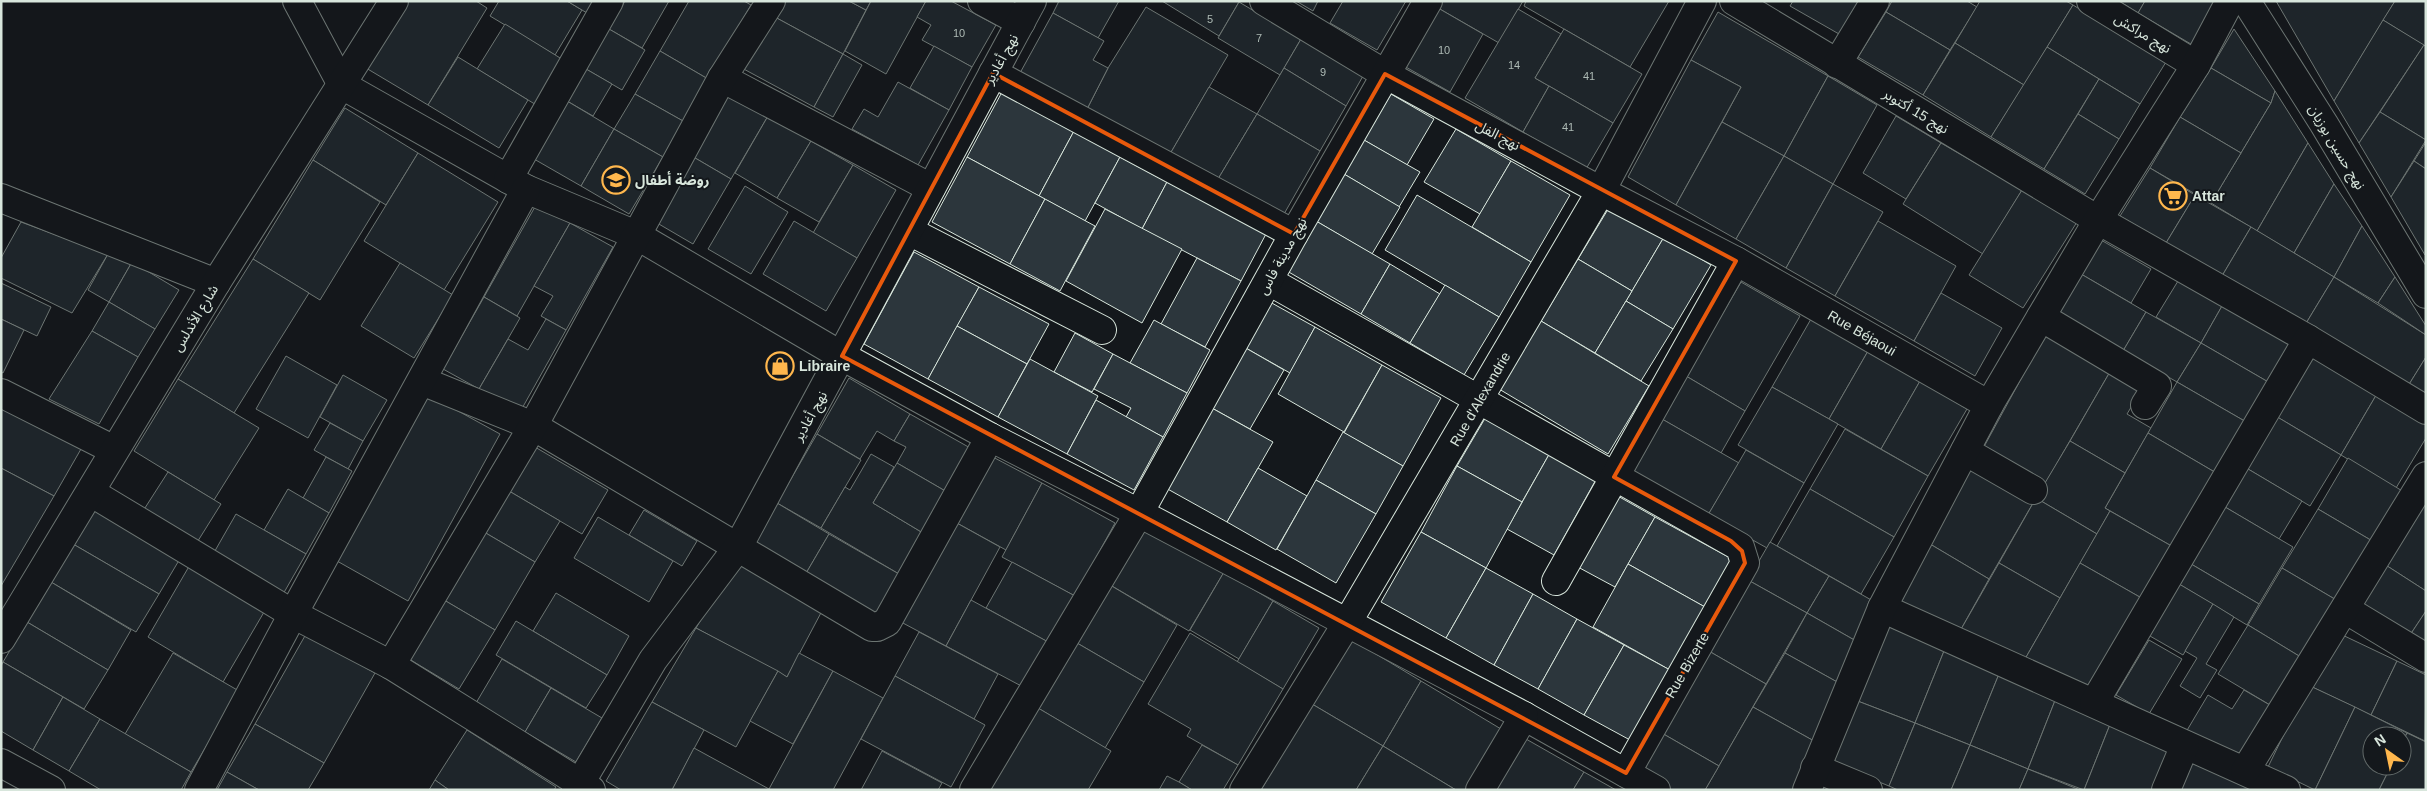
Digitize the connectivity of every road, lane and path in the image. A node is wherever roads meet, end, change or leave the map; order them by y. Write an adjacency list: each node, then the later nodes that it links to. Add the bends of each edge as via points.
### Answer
1 (297, 1): 20 (street)
2 (394, 1): 20 (street, شارع الأندلس)
3 (609, 1): 21 (street)
4 (982, 1): 14 (street)
5 (1264, 1): 18 (street, نهج الفل)
6 (1428, 1): 18 (street, نهج مدينة فاس)
7 (1702, 1): 23 (street, Rue d'Alexandrie)
8 (1734, 1): 15 (street, نهج 15 أكتوبر)
9 (1875, 1): 15 (street)
10 (2091, 1): 16 (street, نهج مراكش)
11 (2230, 1): 16 (street)
12 (2246, 1): 32 (street, نهج حسين بوزيان)
13 (770, 2): 19 (street)
14 (1027, 11): 17 (street, نهج أغادير)
15 (1837, 64): 25 (street, نهج 15 أكتوبر)
16 (2196, 65): 25 (street)
17 (993, 73): 22 (street, نهج أغادير); 27 (street)
18 (1385, 74): 23 (street, نهج الفل); 27 (street, نهج مدينة فاس)
19 (722, 78): 22 (street); 28 (street)
20 (342, 86): 21 (street); 31 (street, شارع الأندلس)
21 (517, 184): 28 (street); 37 (street)
22 (931, 188): 26 (street, نهج أغادير)
23 (1601, 191): 29 (street, نهج الفل); 39 (street, Rue d'Alexandrie)
24 (1, 198): 31 (street)
25 (2098, 220): 33 (street); 35 (street, نهج 15 أكتوبر)
26 (909, 231): 34 (street); 36 (street, نهج أغادير)
27 (1294, 234): 30 (street, نهج مدينة فاس)
28 (636, 235): 36 (street); 43 (street)
29 (1736, 261): 40 (street, Rue Béjaoui); 48 (street)
30 (1269, 281): 39 (street); 51 (street, نهج مدينة فاس)
31 (216, 284): 45 (street, شارع الأندلس)
32 (2426, 294)
33 (2041, 317): 40 (street); 41 (street, via 2157,386)
34 (1102, 330)
35 (2308, 339): 42 (street, نهج 15 أكتوبر); 61 (street)
36 (842, 356): 44 (street); 52 (street, نهج أغادير)
37 (422, 381): 43 (street); 56 (street)
38 (1, 393): 45 (street)
39 (1480, 400): 48 (street); 57 (street, Rue d'Alexandrie)
40 (1989, 405): 46 (street)
41 (2145, 405)
42 (2426, 410)
43 (533, 426): 52 (street); 60 (street)
44 (990, 438): 51 (street); 52 (street, via 883,626 872,626)
45 (114, 450): 50 (street, شارع الأندلس)
46 (1965, 451): 49 (street); 54 (street)
47 (2426, 476): 55 (street)
48 (1614, 477): 53 (street); 66 (street, Rue Bizerte, via 1731,541 1740,547 1746,563)
49 (2033, 490)
50 (92, 493): 56 (street); 58 (street, شارع الأندلس)
51 (1139, 513): 57 (street); 71 (street, نهج مدينة فاس)
52 (738, 547): 68 (street, نهج أغادير, via 653,660)
53 (1556, 581)
54 (1882, 608): 61 (street); 67 (street)
55 (2344, 610): 59 (street); 65 (street)
56 (293, 614): 60 (street); 70 (street)
57 (1347, 623): 62 (street); 72 (street, Rue d'Alexandrie)
58 (1, 639)
59 (2426, 658)
60 (391, 664): 68 (street)
61 (2094, 703): 63 (street)
62 (1524, 716): 66 (street); 73 (street)
63 (2185, 744): 65 (street); 76 (street)
64 (1, 763): 69 (street)
65 (2245, 771): 77 (street)
66 (1626, 773): 74 (street)
67 (1811, 779): 75 (street)
68 (582, 788)
69 (51, 790)
70 (199, 790)
71 (974, 790)
72 (1244, 790)
73 (1480, 790)
74 (1656, 790)
75 (1868, 790)
76 (2166, 790)
77 (2286, 790)

